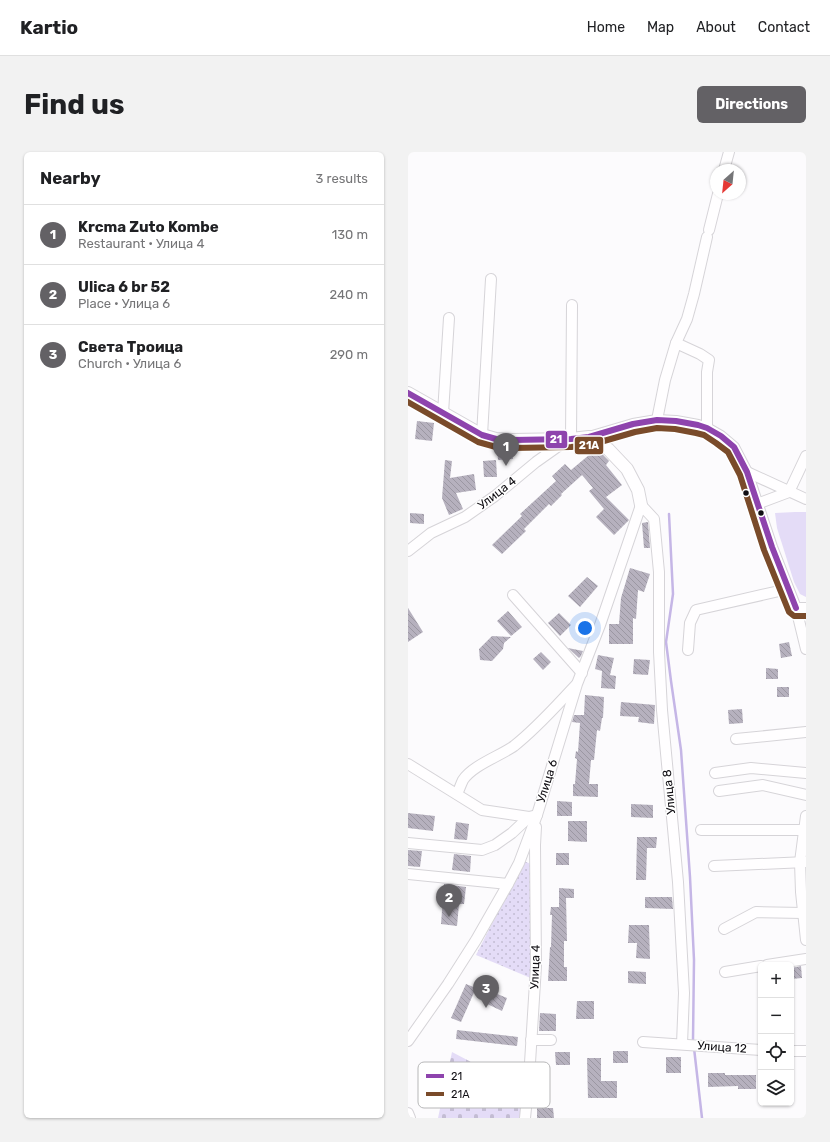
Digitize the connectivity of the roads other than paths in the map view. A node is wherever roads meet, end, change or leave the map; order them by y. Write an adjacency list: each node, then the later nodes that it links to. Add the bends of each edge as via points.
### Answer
1 (728, 152): 2 (street)
2 (725, 164)
3 (716, 200): 7 (street, via 694,294)
4 (491, 279): 12 (street)
5 (572, 305): 14 (street)
6 (449, 318): 9 (street)
7 (676, 343): 10 (street); 11 (street, via 709,360 706,372)
8 (408, 393): 9 (street)
9 (444, 413): 12 (street)
10 (657, 420): 11 (street, via 676,421); 13 (street)
11 (707, 428): 16 (street, via 734,447)
12 (482, 435): 14 (street, via 512,440)
13 (589, 437): 14 (street); 20 (street, via 608,449 627,469 638,490)
14 (571, 439): 21 (street, Улица 4, via 536,462 465,517 431,533)
15 (806, 456): 17 (street)
16 (747, 472): 17 (street); 19 (street)
17 (789, 492): 18 (street); 19 (street)
18 (806, 499)
19 (757, 504): 22 (street)
20 (641, 505): 27 (street, Улица 6); 57 (street, Улица 8, via 654,519 659,572 662,710 678,882 684,993)
21 (408, 550)
22 (788, 588): 24 (street); 26 (street, via 696,610 690,623)
23 (513, 595): 27 (street)
24 (801, 608): 25 (street)
25 (806, 649)
26 (688, 650)
27 (582, 673): 28 (street, Улица 6)
28 (578, 684): 35 (street, via 539,725 513,747 464,779); 37 (street, Улица 6)
29 (806, 732): 30 (street)
30 (736, 740)
31 (408, 764): 35 (street)
32 (716, 773): 33 (street, via 751,768)
33 (806, 773)
34 (719, 791): 36 (street, via 763,785)
35 (457, 794): 37 (street, via 482,810)
36 (806, 795)
37 (533, 816): 41 (street, via 495,845 482,850); 45 (street, Улица 6, via 524,850); 54 (street, Улица 4, via 536,966)
38 (806, 816): 40 (street)
39 (701, 830): 40 (street)
40 (804, 830): 42 (street)
41 (408, 843)
42 (803, 862): 43 (street); 46 (street)
43 (714, 866)
44 (408, 874): 45 (street)
45 (508, 884): 53 (street, Улица 6, via 448,984)
46 (803, 913): 47 (street, via 756,912); 48 (street)
47 (724, 929)
48 (806, 940)
49 (806, 959): 50 (street)
50 (786, 962)
51 (758, 966): 52 (street)
52 (725, 972)
53 (410, 1035)
54 (531, 1040): 55 (street); 61 (street, Улица 4)
55 (551, 1040)
56 (643, 1042): 57 (street)
57 (682, 1044): 58 (street, Улица 12)
58 (758, 1050)
59 (794, 1051): 60 (street)
60 (806, 1051)
61 (530, 1062)
62 (526, 1108): 65 (street, Улица 4)
63 (408, 1113): 64 (street)
64 (410, 1118)
65 (525, 1118)

